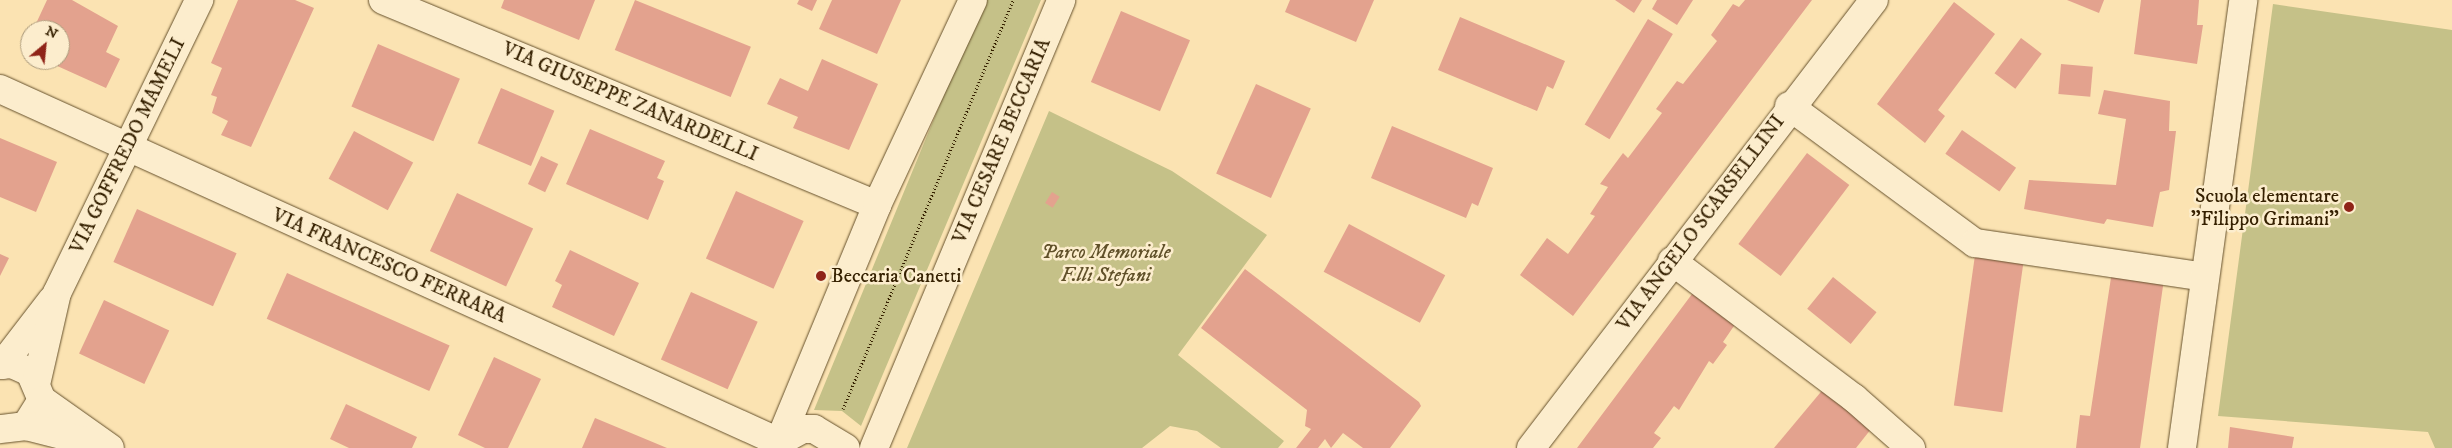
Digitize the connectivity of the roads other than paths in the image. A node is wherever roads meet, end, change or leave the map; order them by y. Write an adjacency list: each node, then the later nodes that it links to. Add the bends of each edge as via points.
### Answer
1 (199, 0): 9 (street, VIA GOFFREDO MAMELI)
2 (383, 0): 10 (street, VIA GIUSEPPE ZANARDELLI)
3 (973, 0): 10 (street)
4 (1061, 0): 20 (street, VIA CESARE BECCARIA)
5 (1874, 0): 8 (street, VIA ANGELO SCARSELLINI)
6 (2243, 0): 12 (street)
7 (0, 89): 9 (street, VIA FRANCESCO FERRARA)
8 (1788, 106): 11 (street, VIA ANGELO SCARSELLINI); 12 (street, via 1975,243)
9 (127, 146): 13 (street, VIA GOFFREDO MAMELI); 18 (street, VIA FRANCESCO FERRARA)
10 (877, 205): 18 (street)
11 (1672, 261): 21 (street, VIA ANGELO SCARSELLINI); 22 (street, via 1854,398)
12 (2204, 277): 23 (street)
13 (58, 293): 14 (street, VIA GOFFREDO MAMELI); 15 (street, VIA GOFFREDO MAMELI)
14 (1, 365): 15 (street, via 21,367)
15 (39, 390): 16 (street, VIA GOFFREDO MAMELI); 19 (street)
16 (10, 433): 19 (street)
17 (838, 442): 18 (street, via 802,429)
18 (778, 445)
19 (107, 447)
20 (874, 448)
21 (1531, 448)
22 (1911, 448)
23 (2182, 448)

